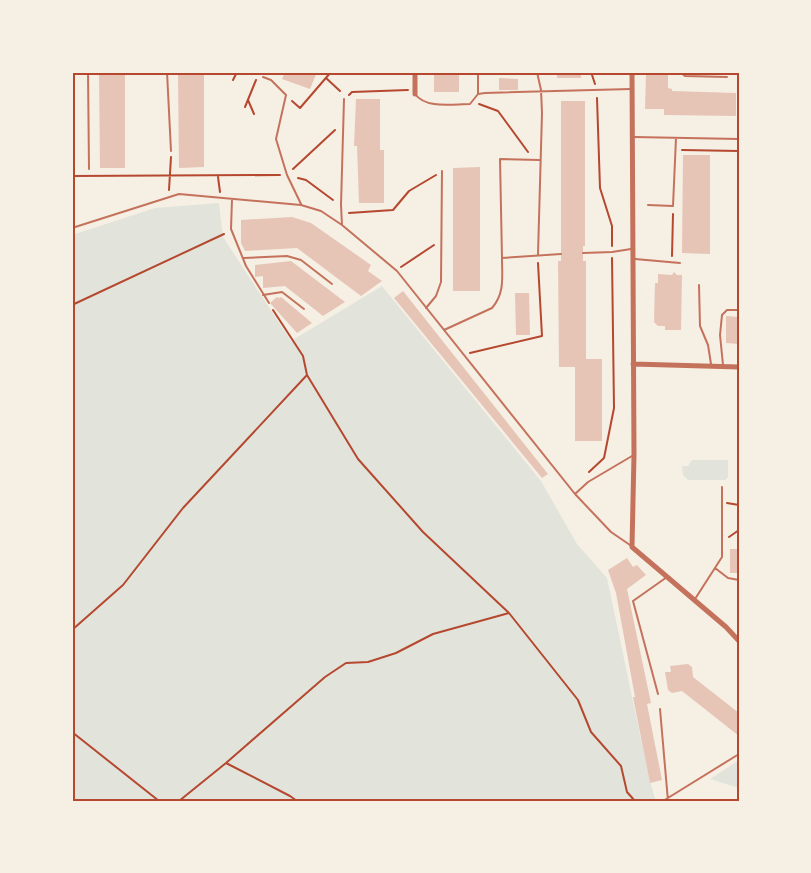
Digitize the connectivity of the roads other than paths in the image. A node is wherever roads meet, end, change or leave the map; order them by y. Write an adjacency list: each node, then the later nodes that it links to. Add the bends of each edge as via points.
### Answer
1 (88, 72): 20 (lane)
2 (167, 72): 18 (lane)
3 (415, 72): 12 (street)
4 (478, 72): 13 (lane)
5 (537, 72): 10 (lane)
6 (632, 72): 11 (street)
7 (680, 72): 9 (lane, via 684,76)
8 (263, 77): 23 (lane, via 286,95 276,139 286,175)
9 (727, 77)
10 (541, 90): 11 (lane); 13 (lane); 19 (lane)
11 (632, 90): 15 (street)
12 (415, 92): 13 (lane, via 427,103 470,105)
13 (478, 94)
14 (344, 99): 25 (lane)
15 (632, 137): 16 (lane); 27 (street)
16 (675, 138): 17 (lane); 24 (lane, via 673,206)
17 (739, 139)
18 (171, 151)
19 (540, 160): 28 (lane); 32 (lane, via 500,159)
20 (89, 169)
21 (442, 171): 39 (lane, via 441,282)
22 (232, 199): 23 (lane); 26 (lane, via 179,194); 31 (lane, via 231,230)
23 (302, 205): 25 (lane, via 321,211)
24 (648, 205)
25 (342, 225): 39 (lane, via 397,271)
26 (72, 228)
27 (633, 248): 30 (lane); 33 (street)
28 (538, 254): 29 (lane); 32 (lane)
29 (561, 254)
30 (583, 254)
31 (244, 258): 35 (lane, via 286,256 301,260); 37 (lane)
32 (502, 258): 42 (lane, via 498,302)
33 (633, 259): 34 (lane); 43 (street)
34 (680, 263)
35 (332, 284)
36 (699, 285): 44 (lane, via 700,326)
37 (263, 295): 38 (lane); 40 (lane, via 282,292)
38 (268, 303)
39 (426, 308): 42 (lane)
40 (304, 309)
41 (739, 310): 45 (lane, via 727,310 722,315)
42 (444, 330): 49 (lane)
43 (633, 364): 44 (street); 47 (street)
44 (711, 365): 45 (street)
45 (723, 366): 46 (street)
46 (739, 367)
47 (634, 455): 49 (lane); 50 (street)
48 (722, 487): 51 (lane, via 722,556)
49 (575, 494): 50 (lane, via 611,532)
50 (632, 547): 52 (street)
51 (715, 568): 53 (lane, via 728,578); 54 (lane)
52 (667, 577): 54 (street); 56 (lane, via 633,601)
53 (739, 579)
54 (694, 600): 55 (street)
55 (739, 641)
56 (658, 694)
57 (660, 709): 59 (lane)
58 (739, 754): 59 (lane)
59 (668, 797): 60 (lane); 61 (lane)
60 (663, 801)
61 (668, 801)

